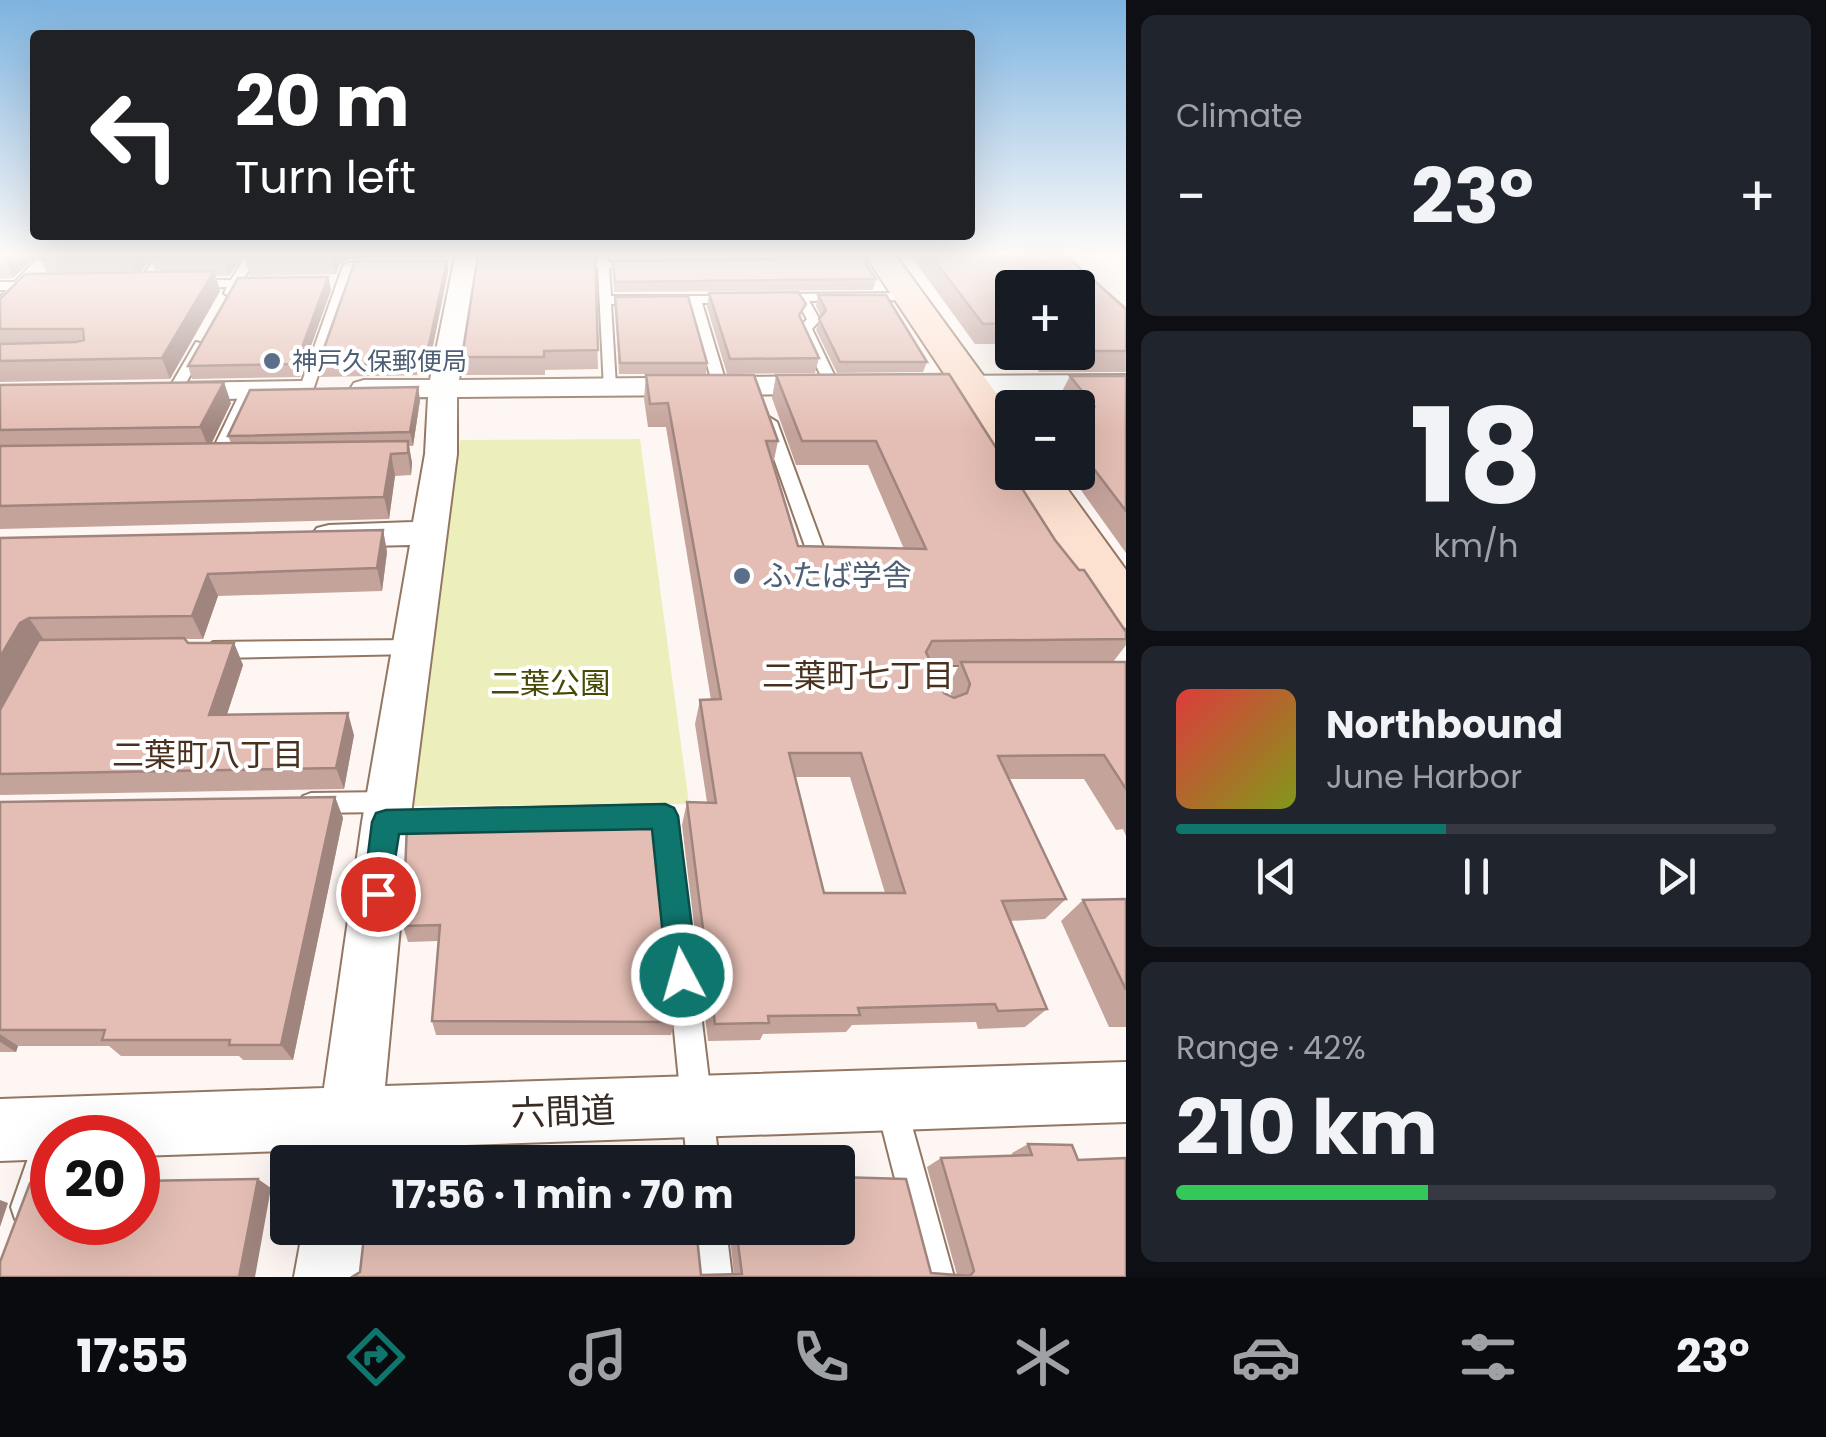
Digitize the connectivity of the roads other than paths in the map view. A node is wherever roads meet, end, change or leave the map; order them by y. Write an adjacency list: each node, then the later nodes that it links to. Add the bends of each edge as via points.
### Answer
1 (331, 312): 16 (lane)
2 (457, 312): 15 (street)
3 (606, 312): 12 (lane)
4 (698, 312): 13 (lane)
5 (809, 312): 9 (lane, via 814,320 805,328)
6 (920, 312): 11 (street)
7 (207, 334): 18 (lane)
8 (1126, 384): 11 (street)
9 (842, 385): 14 (street)
10 (908, 385): 11 (street)
11 (972, 385): 19 (street)
12 (609, 386): 13 (street); 15 (street)
13 (720, 386): 14 (street)
14 (756, 386): 26 (lane)
15 (444, 388): 16 (street); 24 (street, via 431,455)
16 (306, 390): 17 (street)
17 (248, 391): 18 (street); 20 (lane)
18 (165, 392)
19 (995, 419)
20 (216, 457): 21 (lane); 22 (lane)
21 (235, 457)
22 (197, 458)
23 (1044, 490): 27 (street)
24 (430, 533): 25 (street); 28 (street)
25 (294, 537)
26 (821, 566)
27 (1126, 608)
28 (413, 647): 29 (lane); 33 (street)
29 (200, 650)
30 (1007, 675): 31 (lane, via 928,675)
31 (942, 710)
32 (292, 804): 33 (lane)
33 (387, 812): 37 (lane, via 665,816); 38 (street)
34 (1126, 1092): 35 (street, 六間道)
35 (890, 1101): 37 (street, 六間道); 44 (lane)
36 (26, 1129): 38 (street, 六間道); 39 (lane)
37 (700, 1135): 38 (street, 六間道)
38 (349, 1140)
39 (16, 1242)
40 (334, 1245): 42 (street)
41 (712, 1245): 43 (lane)
42 (329, 1277)
43 (715, 1277)
44 (938, 1277)

